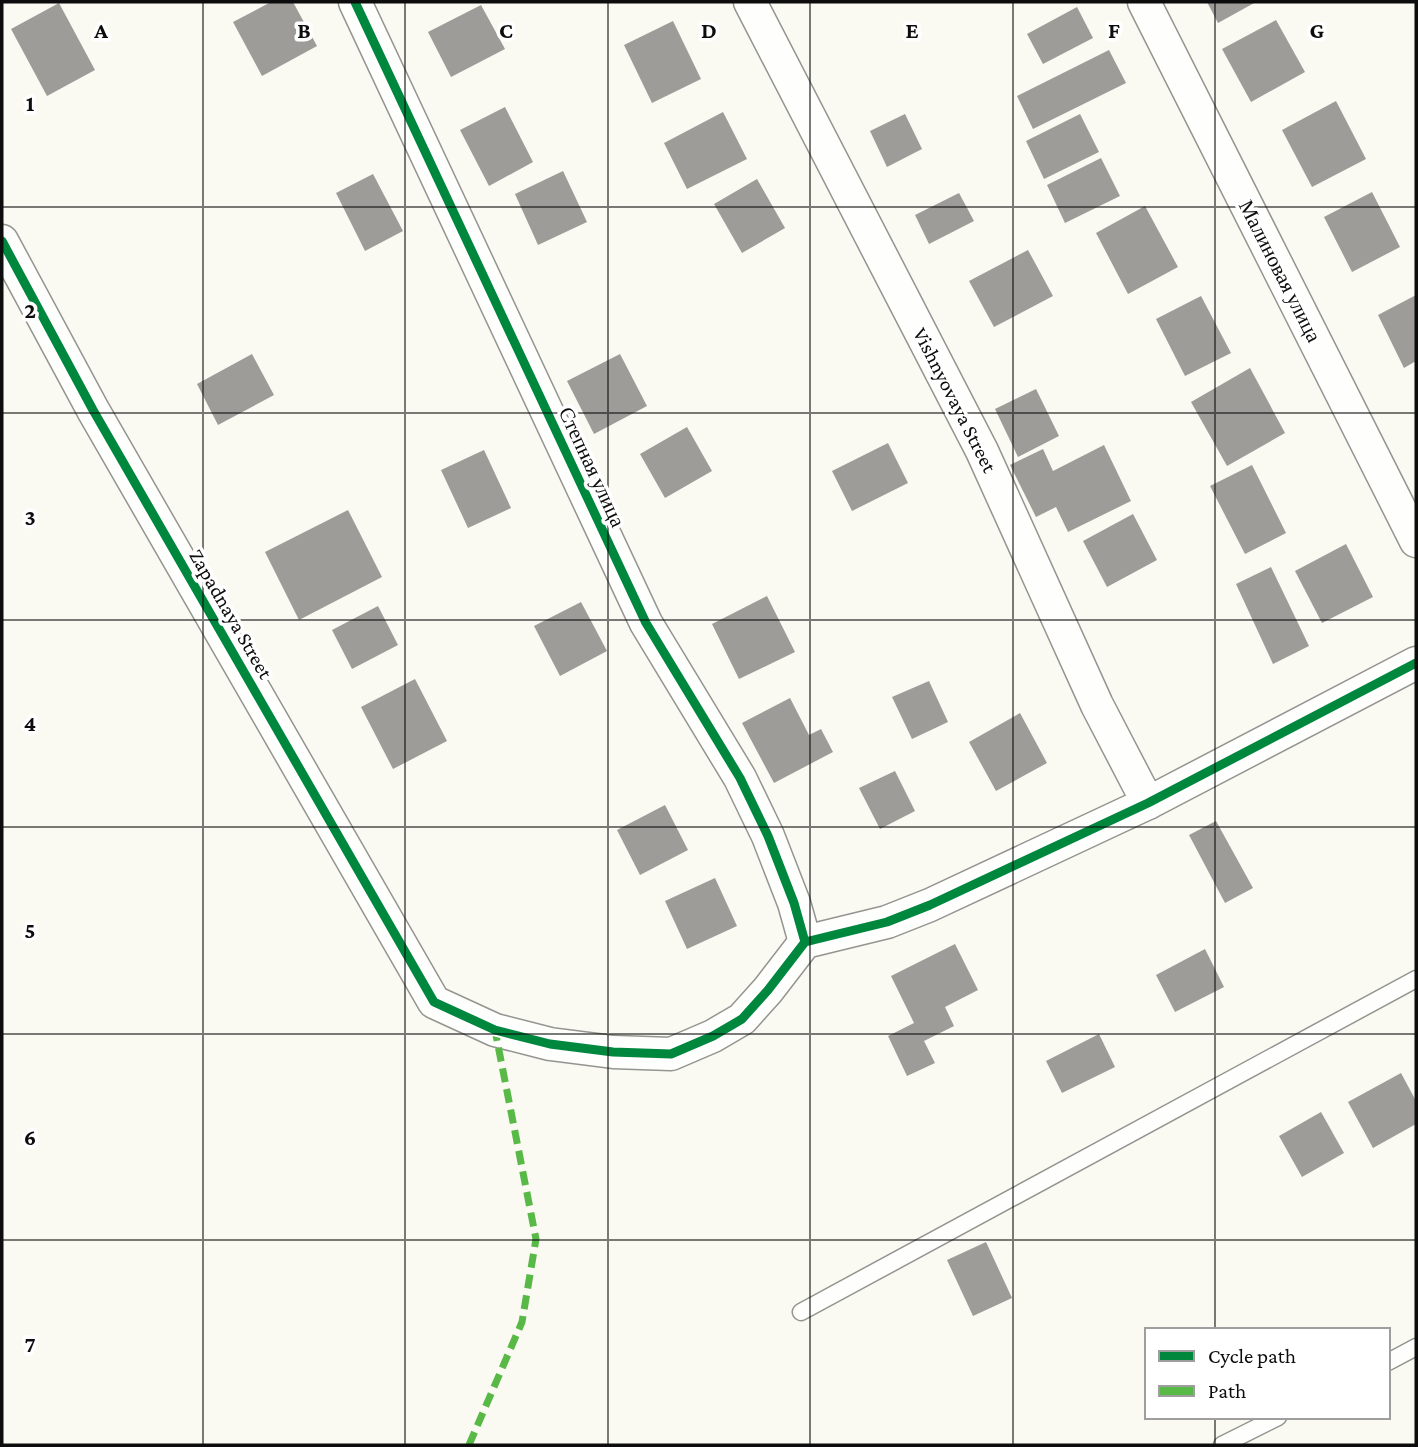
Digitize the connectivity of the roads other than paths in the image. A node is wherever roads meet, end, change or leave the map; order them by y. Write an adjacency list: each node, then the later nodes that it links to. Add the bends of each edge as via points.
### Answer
1 (355, 2): 8 (street, Степная улица, via 646,623 740,778 781,870)
2 (750, 2): 7 (street, Vishnyovaya Street, via 982,451 1097,705)
3 (1144, 2): 5 (street, Малиновая улица)
4 (2, 242): 8 (street, Zapadnaya Street, via 93,410 434,1002 495,1030 550,1044 671,1054 742,1018)
5 (1416, 541)
6 (1416, 663): 7 (street)
7 (1148, 803): 8 (street, via 930,905 887,922)
8 (805, 942)
9 (1416, 979): 10 (lane)
10 (802, 1312)
11 (1416, 1347): 12 (lane)
12 (1390, 1361)
13 (1274, 1419): 14 (lane)
14 (1222, 1445)

